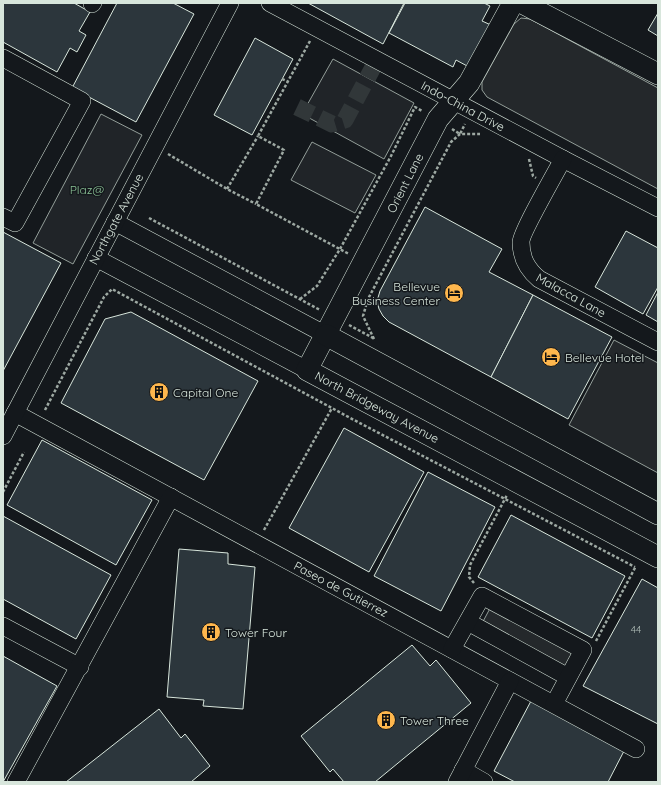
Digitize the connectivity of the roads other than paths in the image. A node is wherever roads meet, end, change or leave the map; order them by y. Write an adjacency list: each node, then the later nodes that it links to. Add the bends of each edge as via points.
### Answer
1 (230, 3): 11 (street, Northgate Avenue)
2 (270, 3): 7 (street, Indo-China Drive)
3 (513, 3): 7 (main road, Orient Lane, via 469,83)
4 (522, 3): 6 (main road)
5 (3, 58): 10 (street, via 82,101 15,223)
6 (658, 74)
7 (452, 100): 8 (street, Indo-China Drive); 13 (main road, Orient Lane, via 438,119)
8 (563, 159): 9 (street, Indo-China Drive); 14 (street, Malacca Lane, via 521,240 528,270 539,279)
9 (658, 208)
10 (3, 217)
11 (115, 222): 12 (street, Northgate Avenue); 13 (street)
12 (96, 258): 15 (street, North Bridgeway Avenue); 16 (street, Northgate Avenue)
13 (326, 335): 15 (main road, Orient Lane); 18 (main road)
14 (658, 342)
15 (307, 370): 19 (main road, North Bridgeway Avenue, via 514,480)
16 (8, 424): 17 (street, Paseo de Gutierrez)
17 (171, 497): 22 (street, Paseo de Gutierrez); 23 (street)
18 (658, 514)
19 (646, 558)
20 (468, 622): 22 (street); 24 (street); 24 (street, via 482,596 584,650)
21 (3, 626): 23 (street)
22 (452, 649): 25 (street, Paseo de Gutierrez)
23 (80, 667): 29 (street)
24 (568, 677): 26 (street)
25 (510, 680): 26 (street, Paseo de Gutierrez); 28 (street)
26 (554, 704): 27 (street, Paseo de Gutierrez)
27 (636, 749)
28 (460, 776): 30 (street)
29 (16, 782)
30 (484, 782)

